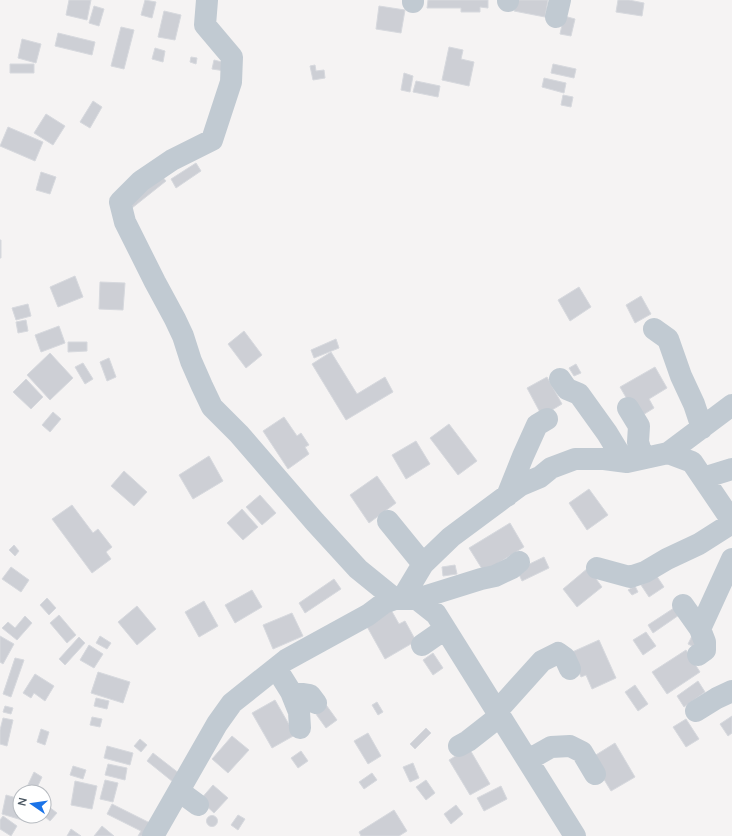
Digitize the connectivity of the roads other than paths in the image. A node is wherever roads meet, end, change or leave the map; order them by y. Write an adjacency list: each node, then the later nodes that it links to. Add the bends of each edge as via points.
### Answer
1 (207, 0): 19 (street, via 205,25 232,57 231,82 212,140 172,160 141,181 120,202 125,222 183,336 212,407 358,569)
2 (654, 329): 7 (street, via 668,339)
3 (560, 379): 9 (street, via 567,389 579,394 607,433)
4 (732, 405): 7 (street)
5 (628, 408): 9 (street, via 639,426)
6 (547, 419): 12 (street, via 537,425)
7 (702, 428): 8 (street)
8 (668, 453): 9 (street); 11 (street, via 692,462)
9 (634, 460): 12 (street, via 575,459 552,468)
10 (732, 468): 11 (street)
11 (703, 478): 14 (street)
12 (507, 496): 17 (street, via 451,537)
13 (388, 520): 17 (street)
14 (732, 522): 18 (street, via 699,544 645,572 630,577)
15 (732, 559): 22 (street)
16 (519, 562): 19 (street, via 495,576)
17 (423, 564): 19 (street)
18 (597, 568)
19 (405, 599): 21 (street, via 436,614); 25 (street, via 384,603 368,615)
20 (683, 605): 22 (street)
21 (445, 628): 23 (street); 31 (street)
22 (700, 629): 24 (street, via 705,650)
23 (422, 645)
24 (698, 655)
25 (276, 668): 28 (street); 36 (street, via 232,703)
26 (570, 669): 31 (street, via 565,658 558,653 542,661)
27 (732, 691): 30 (street)
28 (291, 692): 29 (street, via 310,695); 32 (street, via 299,712)
29 (316, 703)
30 (696, 711)
31 (498, 713): 33 (street); 34 (street)
32 (300, 728)
33 (459, 746)
34 (528, 760): 35 (street, via 551,747 570,746 582,752); 39 (street)
35 (595, 774)
36 (179, 791): 37 (street); 38 (street)
37 (198, 805)
38 (153, 836)
39 (575, 836)

